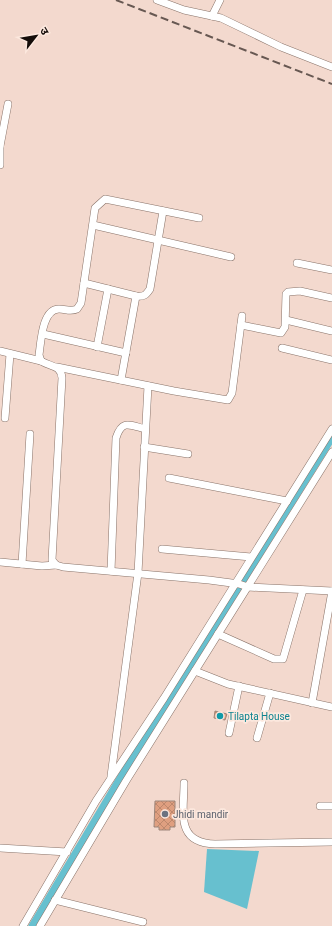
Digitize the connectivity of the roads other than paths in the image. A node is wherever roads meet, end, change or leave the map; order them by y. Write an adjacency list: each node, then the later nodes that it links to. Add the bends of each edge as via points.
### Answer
1 (156, 0): 3 (street)
2 (220, 0): 3 (street)
3 (212, 16): 4 (street)
4 (332, 67)
5 (8, 104): 6 (street)
6 (0, 146): 7 (street)
7 (0, 165)
8 (163, 211): 9 (street); 10 (street, via 105,199 95,208); 11 (street)
9 (199, 218)
10 (93, 225): 11 (street); 15 (street)
11 (157, 240): 12 (street); 17 (street, via 150,289 142,297)
12 (231, 256)
13 (297, 263): 14 (street)
14 (332, 270)
15 (84, 283): 16 (street); 23 (street, via 81,303 77,310 52,311 47,316)
16 (108, 289): 17 (street); 24 (street)
17 (136, 296): 27 (street)
18 (332, 298): 20 (street, via 300,291 288,292)
19 (242, 316): 21 (street)
20 (286, 320): 21 (street, via 286,327 281,333); 22 (street)
21 (241, 325): 33 (street, via 232,393 228,400)
22 (332, 330)
23 (43, 334): 24 (street); 30 (street, via 39,355)
24 (97, 347): 27 (street)
25 (282, 348): 29 (street)
26 (0, 351): 28 (street)
27 (126, 353): 32 (street)
28 (10, 354): 30 (street); 34 (street)
29 (332, 360)
30 (41, 361): 31 (street)
31 (57, 367): 32 (street); 47 (street, via 62,371 62,378 52,555)
32 (121, 380): 33 (street)
33 (148, 386): 35 (street)
34 (5, 418)
35 (145, 429): 38 (street); 48 (street, via 122,425 116,438)
36 (332, 429): 42 (street)
37 (30, 434): 46 (street)
38 (144, 447): 40 (street); 49 (street)
39 (332, 452): 50 (street)
40 (188, 454)
41 (169, 478): 42 (street)
42 (287, 501): 44 (street)
43 (162, 549): 44 (street)
44 (251, 557): 50 (street)
45 (0, 562): 46 (street)
46 (22, 564): 47 (street)
47 (56, 565): 48 (street)
48 (111, 571): 49 (street)
49 (138, 573): 50 (street); 61 (street)
50 (242, 585): 51 (street); 53 (street); 61 (street)
51 (303, 590): 52 (street); 53 (street, via 283,659 274,659)
52 (332, 591): 57 (street)
53 (218, 634): 54 (street)
54 (195, 671): 55 (street); 68 (street)
55 (239, 686): 56 (street); 59 (street)
56 (270, 693): 57 (street); 60 (street)
57 (312, 703): 58 (street)
58 (332, 708)
59 (228, 733)
60 (256, 738)
61 (111, 778): 67 (street)
62 (184, 783): 65 (street, via 184,825 190,836 197,841 205,844)
63 (320, 806): 64 (street)
64 (332, 806)
65 (332, 842)
66 (0, 848): 67 (street)
67 (66, 852): 70 (street)
68 (55, 900): 69 (street); 71 (street)
69 (143, 922)
70 (23, 926)
71 (40, 926)

